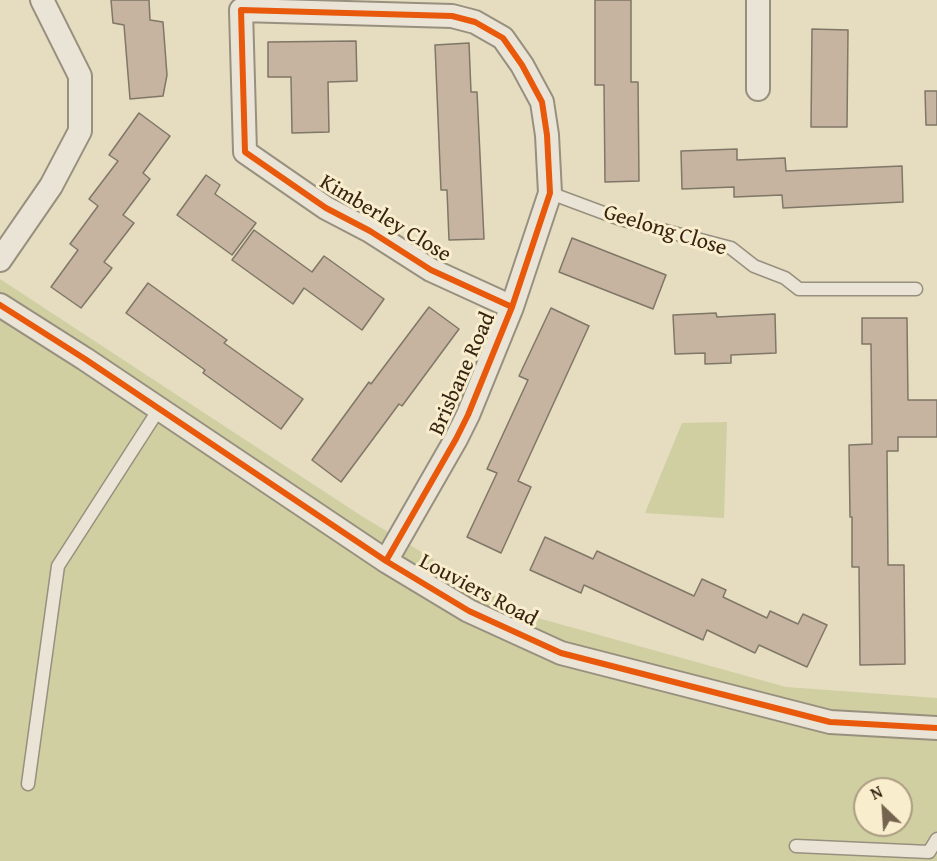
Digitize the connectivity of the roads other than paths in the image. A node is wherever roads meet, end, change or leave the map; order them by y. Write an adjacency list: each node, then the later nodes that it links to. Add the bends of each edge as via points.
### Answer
1 (42, 0): 6 (street, via 80,76 81,130 51,186)
2 (759, 0): 3 (street)
3 (758, 89)
4 (245, 152): 5 (street, Brisbane Road, via 241,10 452,16 475,22 502,38 522,65 542,102); 9 (street, Kimberley Close, via 326,208 431,270)
5 (550, 193): 7 (lane, Geelong Close, via 620,219 731,248 754,266 785,278 799,289); 9 (street, Brisbane Road)
6 (0, 260)
7 (916, 289)
8 (0, 305): 10 (street, Louviers Road)
9 (512, 307): 11 (street, Brisbane Road, via 468,415)
10 (159, 409): 11 (street, Louviers Road); 13 (lane, via 58,566)
11 (386, 561): 12 (street, Louviers Road, via 459,606 561,653 830,722)
12 (937, 728)
13 (28, 784)
14 (937, 839): 15 (lane, via 929,852)
15 (796, 846)

